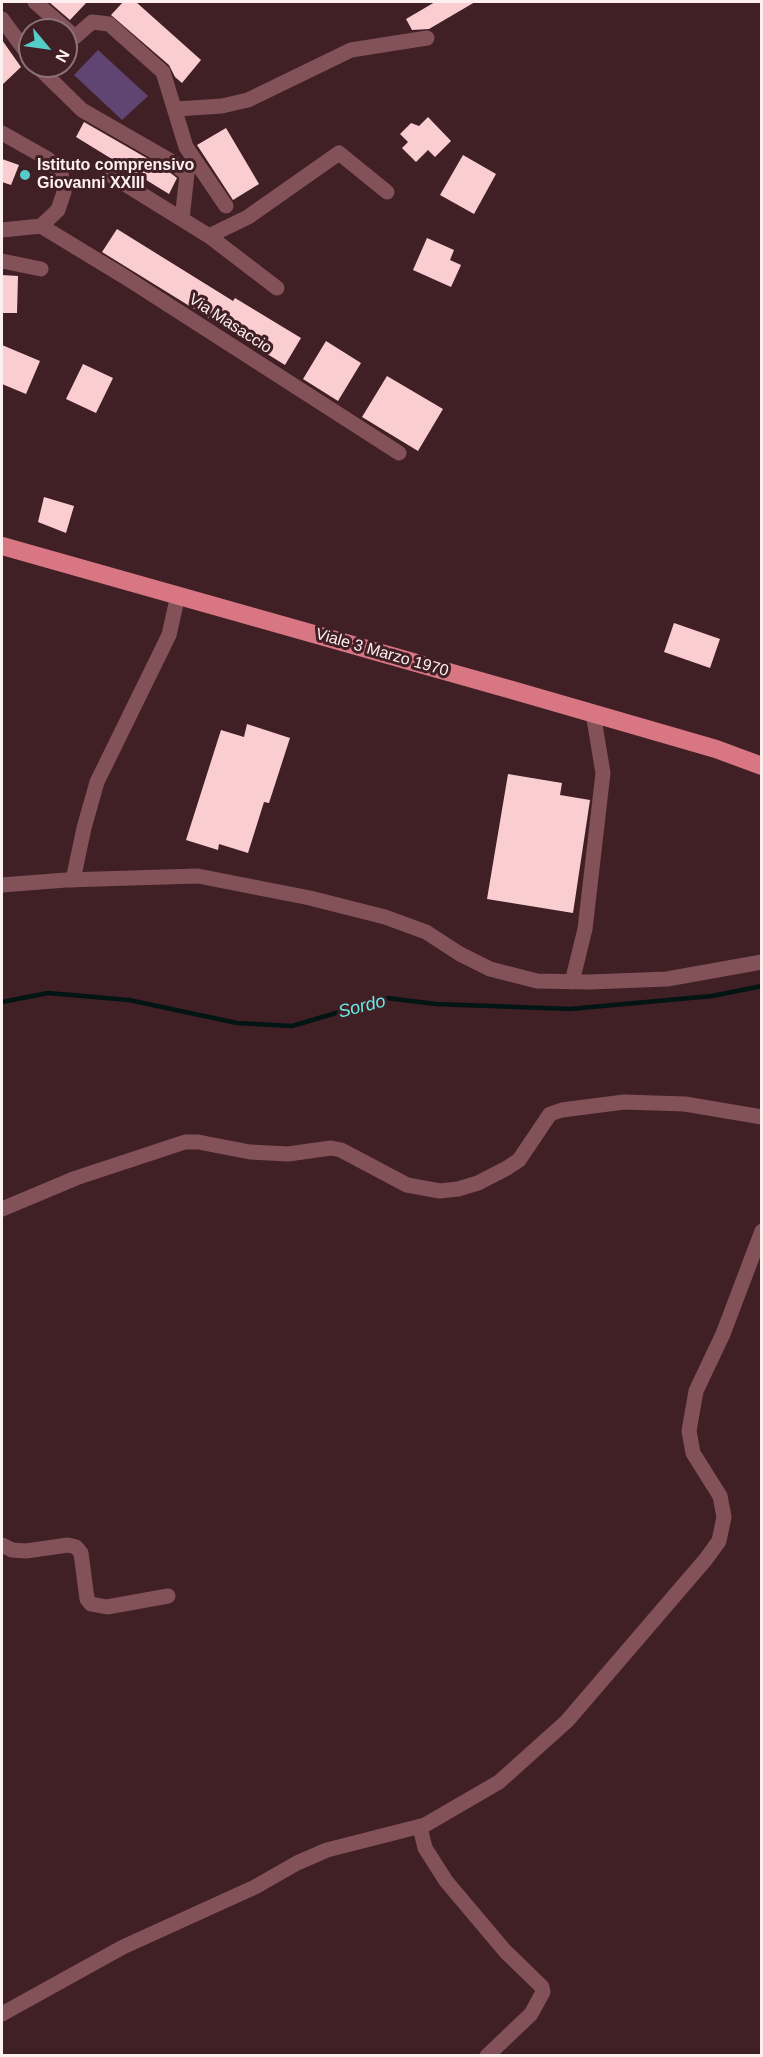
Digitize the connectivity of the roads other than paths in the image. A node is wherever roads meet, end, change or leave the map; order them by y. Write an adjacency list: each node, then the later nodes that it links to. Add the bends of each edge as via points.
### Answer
1 (35, 2): 6 (street, via 75,37 92,22 109,24 163,72)
2 (2, 19): 4 (street)
3 (427, 38): 6 (street, via 351,50 248,100)
4 (18, 41)
5 (49, 78): 11 (street, via 82,110 170,159 186,174)
6 (176, 109): 10 (street, via 186,147)
7 (2, 133): 12 (street, via 48,159 61,173 63,192 58,210)
8 (112, 176): 11 (street)
9 (387, 192): 14 (street, via 339,153 248,217)
10 (226, 206)
11 (182, 219): 14 (street)
12 (41, 226): 13 (street); 18 (street, Via Masaccio)
13 (2, 230)
14 (209, 236): 17 (street)
15 (2, 261): 16 (street)
16 (42, 269)
17 (277, 288)
18 (399, 453)
19 (2, 546): 20 (main road, Viale 3 Marzo 1970)
20 (178, 595): 21 (main road, Viale 3 Marzo 1970); 23 (street, via 169,635 97,782)
21 (593, 713): 22 (main road, Viale 3 Marzo 1970); 26 (street, via 603,773 585,929)
22 (762, 765)
23 (73, 880): 24 (street); 26 (street, via 198,876 310,898 426,932 490,969 537,981)
24 (2, 885)
25 (762, 962): 26 (street, via 667,979)
26 (572, 982)
27 (762, 1117): 28 (street, via 685,1104 624,1102 562,1110 550,1114 519,1160 507,1168 478,1183 440,1191 407,1185 331,1148 288,1154 185,1142 76,1178)
28 (2, 1209)
29 (762, 1231): 32 (street, via 723,1334 696,1391 688,1431 693,1453 720,1496 724,1517 719,1540 567,1721 499,1782)
30 (2, 1545): 31 (street, via 26,1551 76,1547 81,1553 91,1604 107,1607)
31 (168, 1596)
32 (420, 1827): 33 (street, via 327,1850 297,1863 255,1887 123,1947); 34 (street, via 425,1848 446,1881 542,1987 531,2013)
33 (2, 2014)
34 (487, 2055)

